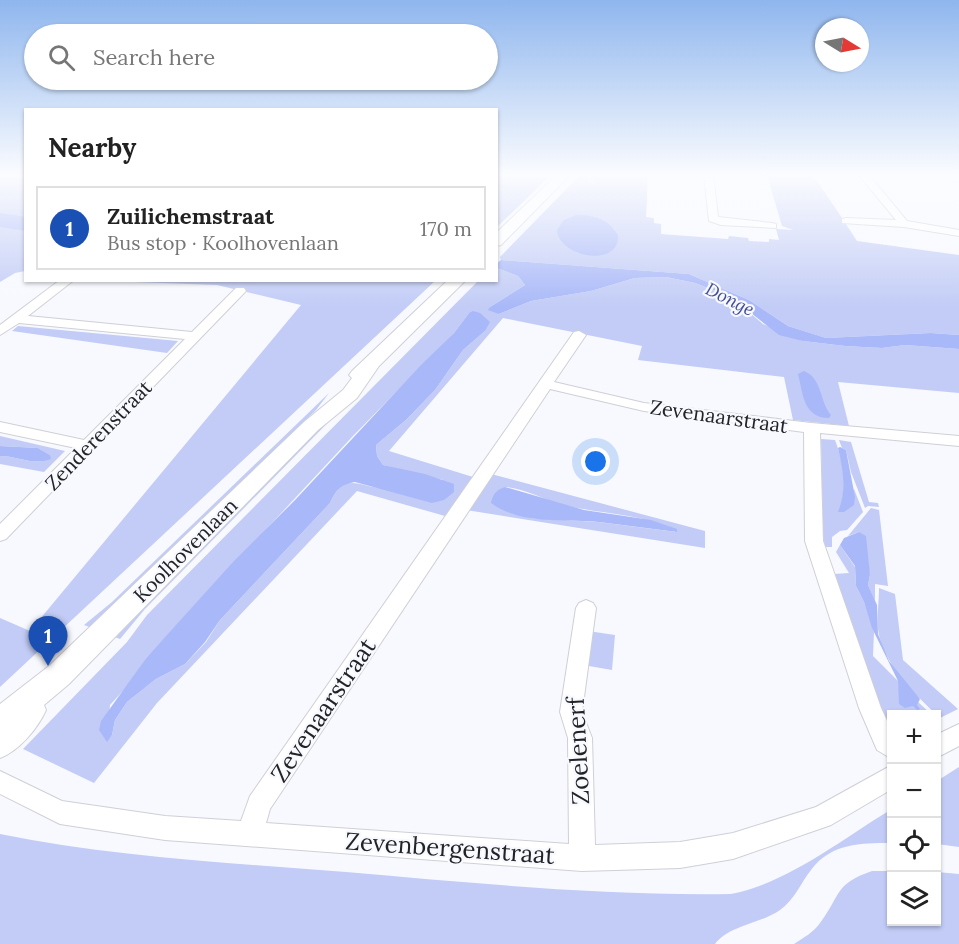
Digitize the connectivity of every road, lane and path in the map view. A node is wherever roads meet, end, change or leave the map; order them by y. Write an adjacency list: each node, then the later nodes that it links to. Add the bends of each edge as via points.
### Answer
1 (519, 219): 8 (street)
2 (713, 219): 6 (street)
3 (900, 219): 5 (street)
4 (846, 221): 5 (street)
5 (904, 224): 7 (street)
6 (772, 226)
7 (959, 233)
8 (498, 240)
9 (65, 282): 12 (street)
10 (456, 282): 23 (street, Koolhovenlaan, via 370,367 350,394 311,426)
11 (240, 291): 15 (street, Zenderenstraat)
12 (16, 319): 13 (street); 15 (street)
13 (0, 331)
14 (579, 335): 16 (street, Zevenaarstraat)
15 (195, 336): 20 (street, Zenderenstraat)
16 (546, 384): 18 (street, Zevenaarstraat, via 644,407); 31 (street, Zevenaarstraat, via 259,804)
17 (0, 428): 20 (street)
18 (811, 428): 19 (street); 27 (street, Zevenaarstraat, via 814,542 870,708)
19 (959, 441)
20 (87, 446): 21 (street, Zenderenstraat)
21 (0, 535)
22 (586, 608): 32 (street, Zoelenerf, via 571,712 580,738)
23 (59, 675): 24 (street, Koolhovenlaan); 26 (street, Koolhovenlaan)
24 (0, 722)
25 (959, 734): 28 (street)
26 (0, 744)
27 (887, 744)
28 (941, 745)
29 (887, 778): 32 (street, Zevenbergenstraat, via 822,818 733,846 680,855)
30 (0, 783): 31 (street, Zevenbergenstraat, via 60,812 85,817 165,828)
31 (250, 832): 32 (street, Zevenbergenstraat)
32 (582, 858)

